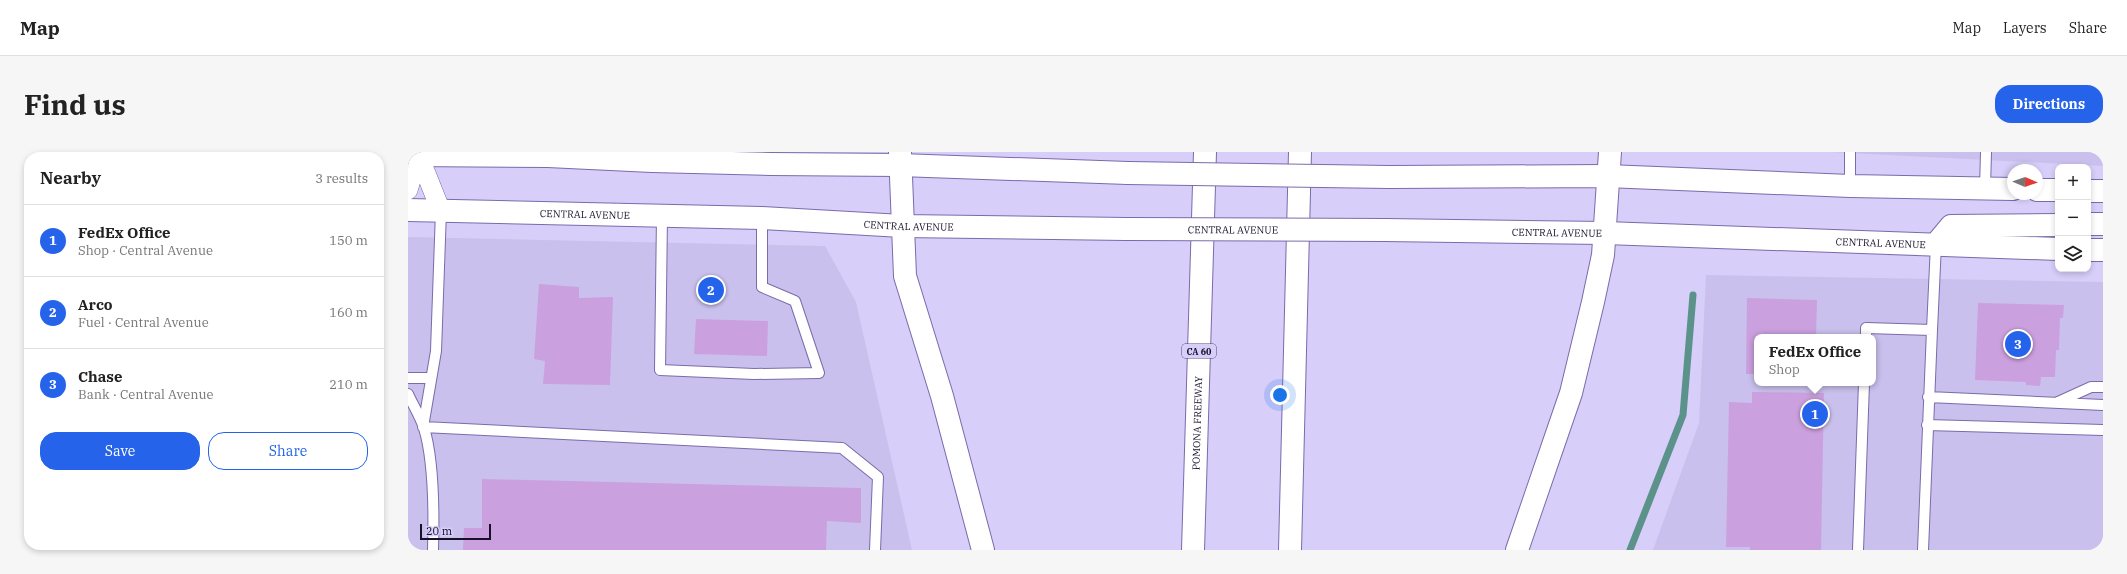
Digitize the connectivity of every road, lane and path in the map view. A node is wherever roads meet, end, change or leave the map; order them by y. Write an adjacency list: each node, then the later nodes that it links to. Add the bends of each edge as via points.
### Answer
1 (1205, 152): 49 (main road, POMONA FREEWAY / CA 60)
2 (1300, 152): 50 (main road)
3 (1610, 152): 11 (main road)
4 (1850, 152): 12 (lane)
5 (1986, 152): 13 (lane)
6 (415, 154): 7 (main road); 15 (street); 21 (street)
7 (549, 154): 8 (main road)
8 (652, 156): 9 (main road)
9 (771, 158): 10 (main road)
10 (900, 158): 11 (main road, bridge, via 1128,173 1389,177); 27 (main road)
11 (1608, 176): 12 (main road); 28 (main road)
12 (1850, 186): 13 (main road)
13 (1985, 188): 14 (main road)
14 (2007, 189)
15 (408, 190)
16 (2043, 190): 17 (main road)
17 (2055, 190)
18 (2091, 191): 19 (main road)
19 (2103, 192)
20 (408, 210): 21 (main road, CENTRAL AVENUE)
21 (441, 211): 22 (main road, CENTRAL AVENUE); 36 (lane, via 436,352)
22 (662, 216): 23 (main road, CENTRAL AVENUE); 23 (lane, via 660,370 754,374 819,373 795,301 762,287)
23 (762, 218): 27 (main road, CENTRAL AVENUE)
24 (2091, 224): 25 (main road)
25 (2103, 224)
26 (2055, 225): 29 (main road, via 1951,226)
27 (902, 226): 28 (main road, CENTRAL AVENUE, bridge); 48 (main road, via 905,276 942,396)
28 (1605, 233): 29 (main road, CENTRAL AVENUE); 51 (main road, via 1603,255 1572,393)
29 (1936, 244): 30 (main road, CENTRAL AVENUE); 33 (lane)
30 (2055, 248)
31 (2091, 250): 32 (main road)
32 (2103, 250)
33 (1932, 330): 34 (lane, via 1866,328); 40 (lane)
34 (1866, 334)
35 (408, 378): 36 (lane)
36 (432, 378): 44 (lane)
37 (1864, 386): 52 (lane)
38 (2103, 387): 41 (lane, via 2092,387)
39 (408, 394): 44 (lane)
40 (1928, 397): 41 (lane); 43 (lane)
41 (2056, 403): 42 (lane)
42 (2103, 405)
43 (1927, 425): 45 (lane); 53 (lane)
44 (423, 427): 46 (lane, via 428,445 434,509); 47 (lane, via 842,448 878,477)
45 (2103, 430)
46 (433, 550)
47 (875, 550)
48 (982, 550)
49 (1193, 550)
50 (1290, 550)
51 (1517, 550)
52 (1858, 550)
53 (1923, 550)

